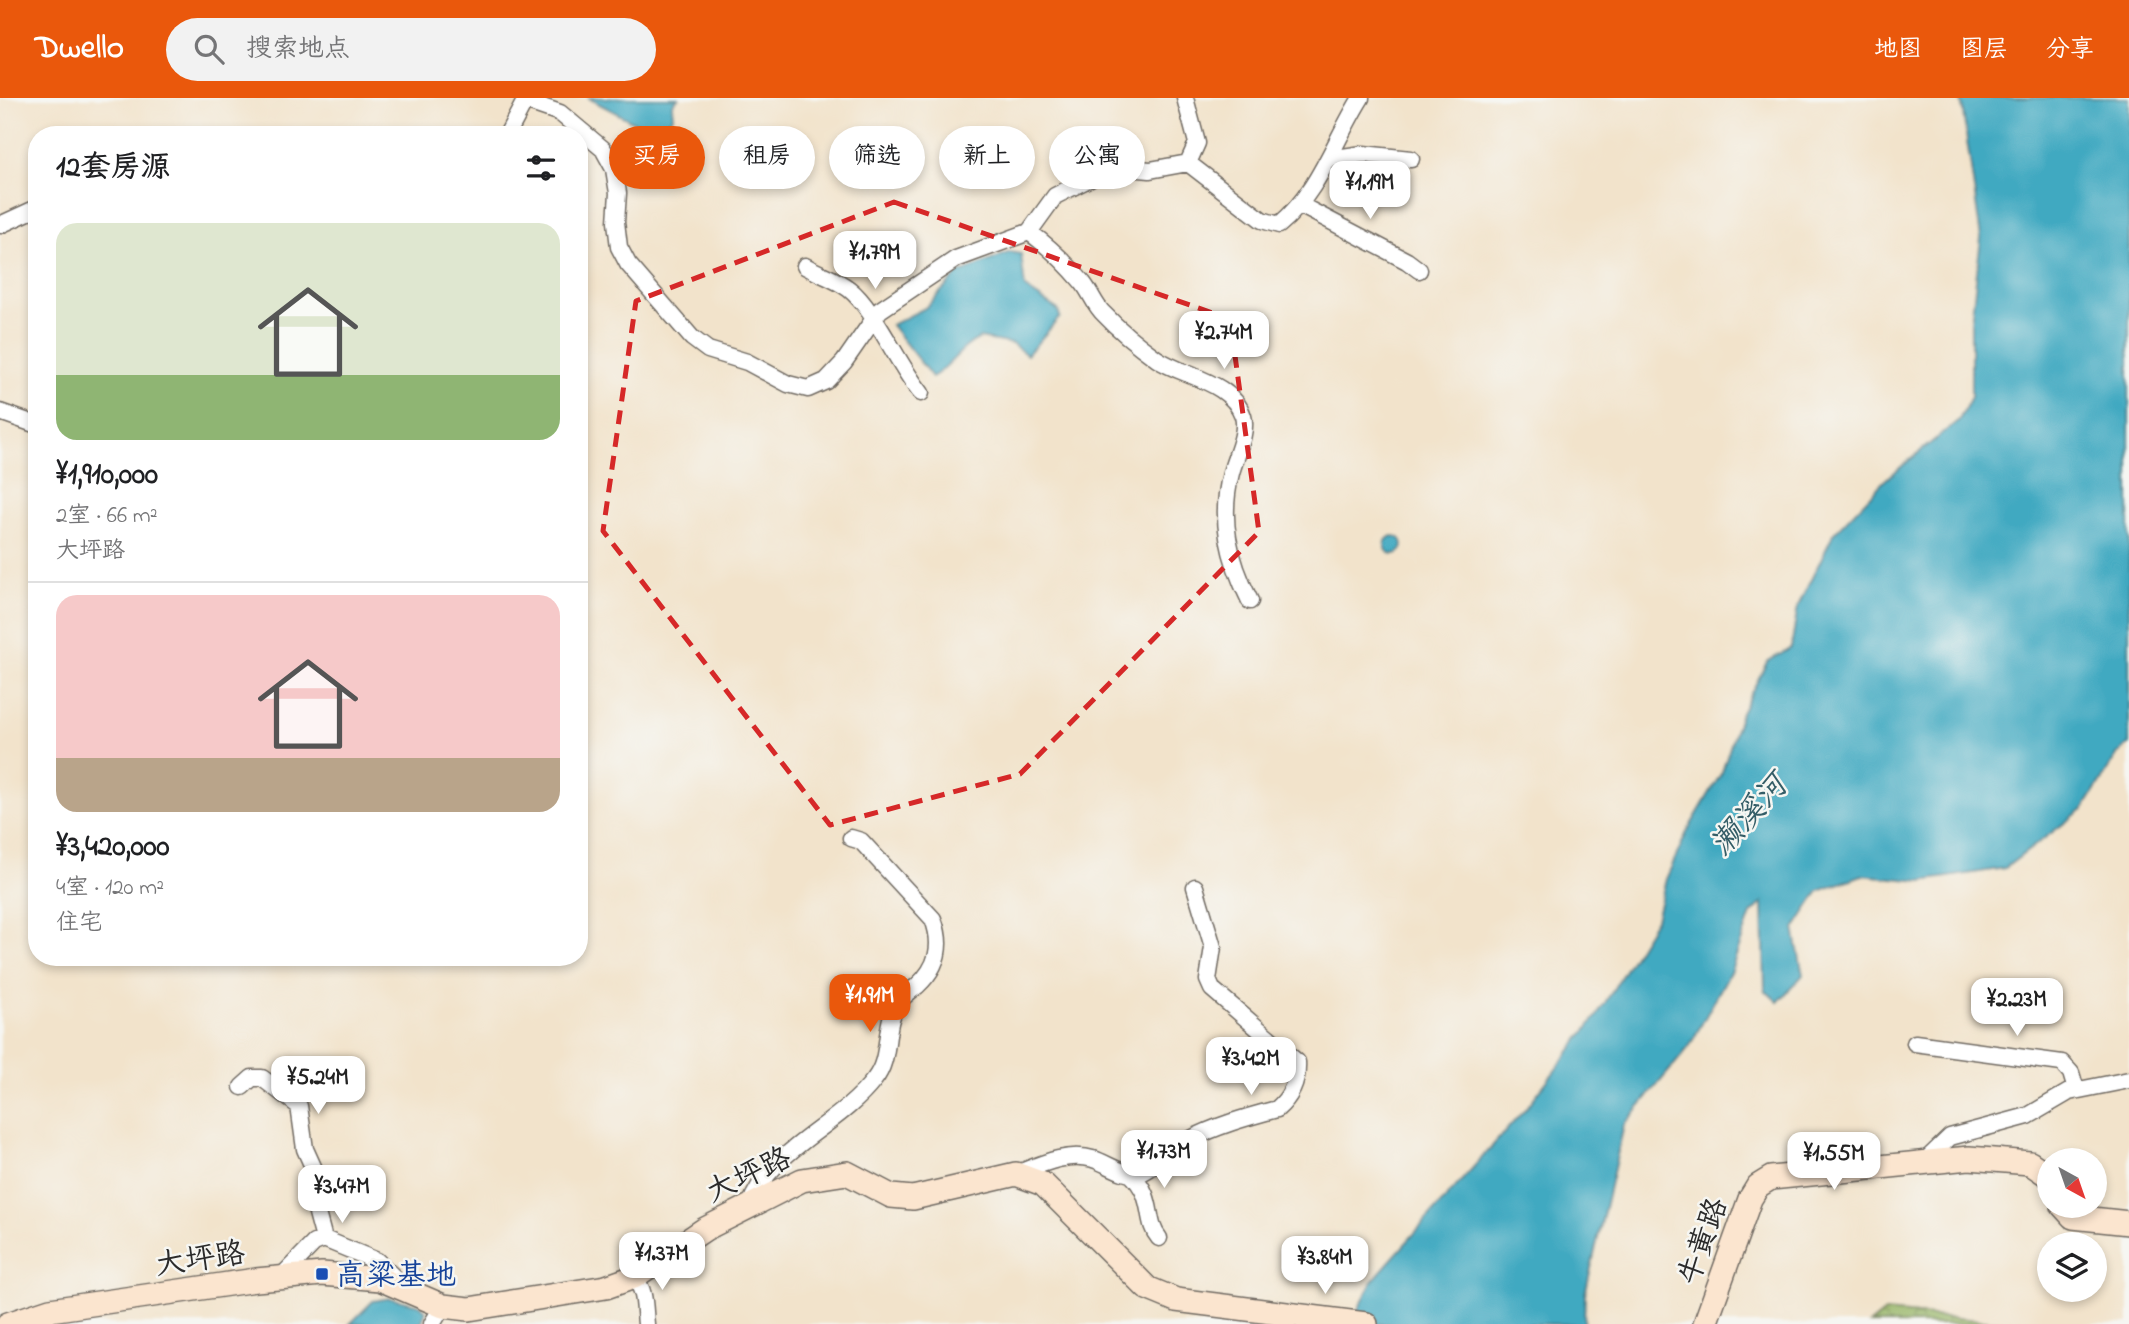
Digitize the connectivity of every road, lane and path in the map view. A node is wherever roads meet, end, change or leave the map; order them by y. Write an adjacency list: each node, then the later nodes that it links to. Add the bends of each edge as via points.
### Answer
1 (1185, 98): 9 (street, via 1197,143)
2 (1361, 98): 7 (street)
3 (525, 100): 4 (street); 5 (street, via 560,113)
4 (512, 126)
5 (576, 126)
6 (588, 136): 16 (street, via 603,149 614,169 619,247 628,264 692,338 708,350 808,389 827,380 844,362)
7 (1329, 159): 8 (street, via 1363,154); 10 (street)
8 (1411, 159)
9 (1188, 163): 10 (street, via 1262,220 1279,225); 13 (street, via 1104,171 1055,196)
10 (1300, 205): 15 (street)
11 (28, 212): 12 (street)
12 (0, 225)
13 (1030, 232): 16 (street, via 956,259 880,310); 20 (street, via 1052,248 1102,313 1131,338 1158,359 1218,388 1237,405 1244,419 1226,494 1225,523 1228,549)
14 (805, 266): 16 (street, via 851,291)
15 (1419, 271)
16 (873, 320): 17 (street)
17 (921, 393)
18 (0, 412): 19 (street)
19 (28, 420)
20 (1250, 601)
21 (851, 838): 31 (street, via 862,841 933,919 939,952 920,983 898,1003 881,1070 873,1082 818,1133 778,1161 759,1184)
22 (1195, 887): 30 (street, via 1213,947 1208,980 1212,989 1287,1051 1297,1062 1297,1074 1288,1100 1277,1109 1208,1131 1167,1152 1141,1174)
23 (1915, 1043): 26 (street, via 2062,1063)
24 (2129, 1080): 26 (street)
25 (242, 1087): 35 (street, via 252,1078 262,1078 299,1106)
26 (2076, 1090): 27 (street, via 2028,1116 1950,1137)
27 (1925, 1161): 28 (main road, 牛黄路, via 1969,1158); 43 (main road, 牛黄路, via 1783,1175 1758,1186)
28 (2037, 1166)
29 (1016, 1174): 30 (street, via 1074,1157); 31 (main road, 大坪路, via 913,1198 891,1196 846,1173 802,1180); 42 (main road, via 1043,1184 1147,1287 1176,1300)
30 (1130, 1174): 34 (street, via 1146,1194 1152,1230)
31 (749, 1208): 36 (main road, 大坪路, via 705,1229)
32 (2082, 1218): 33 (main road)
33 (2129, 1223)
34 (1159, 1237)
35 (324, 1239): 37 (street, via 314,1243); 38 (street, via 377,1261)
36 (634, 1277): 39 (main road, 大坪路, via 606,1287); 41 (street, via 643,1293)
37 (280, 1278): 38 (main road, 大坪路, via 349,1275); 40 (main road, 大坪路, via 50,1310)
38 (407, 1289): 39 (main road, 大坪路)
39 (437, 1315)
40 (8, 1324)
41 (646, 1324)
42 (1366, 1324)
43 (1705, 1324)

